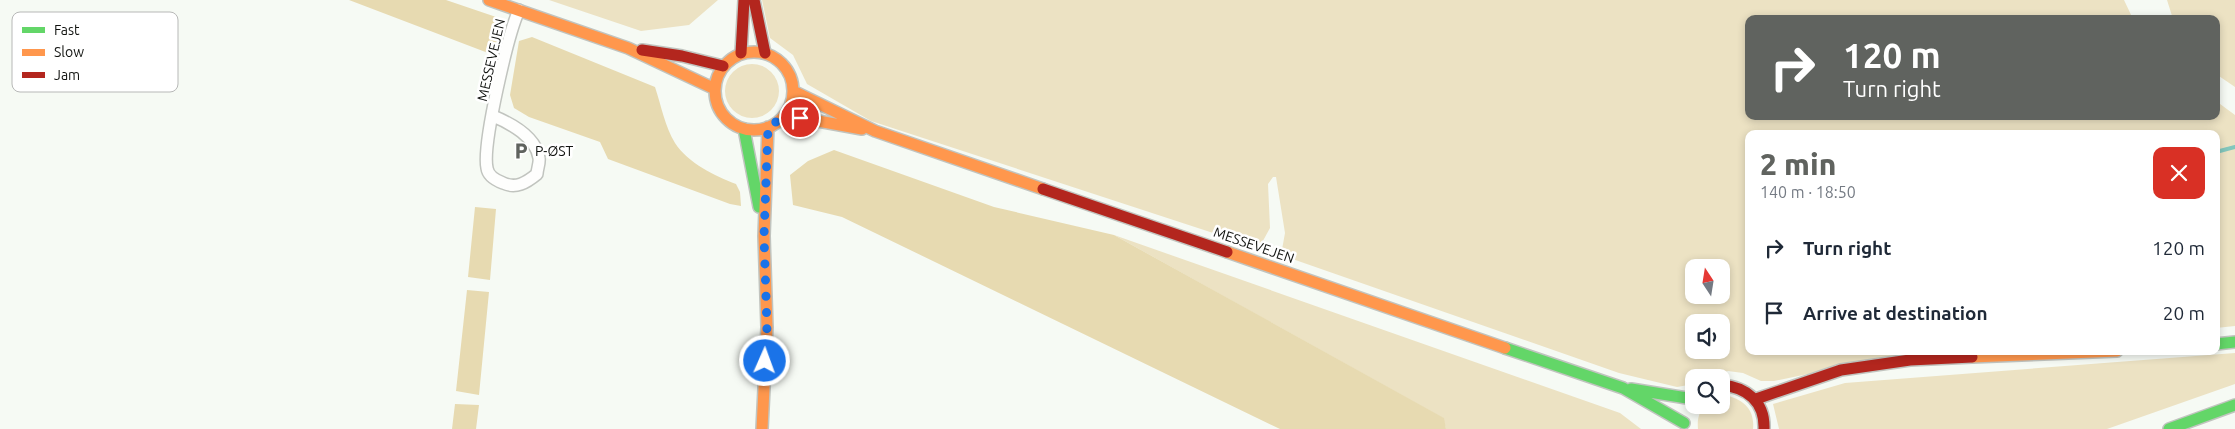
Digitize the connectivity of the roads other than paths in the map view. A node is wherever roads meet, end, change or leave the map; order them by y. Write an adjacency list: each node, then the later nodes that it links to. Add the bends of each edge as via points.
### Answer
1 (489, 0): 4 (main road, MESSEVEJEN)
2 (744, 0): 7 (main road)
3 (754, 0): 6 (main road)
4 (519, 10): 5 (main road, MESSEVEJEN); 12 (street, MESSEVEJEN)
5 (628, 48): 8 (main road, MESSEVEJEN); 9 (main road, MESSEVEJEN)
6 (765, 53): 7 (main road); 10 (main road, via 785,66)
7 (741, 54): 8 (main road)
8 (723, 66): 9 (main road)
9 (714, 90): 14 (main road, via 721,113)
10 (793, 92): 11 (main road); 15 (main road, MESSEVEJEN)
11 (785, 115): 13 (main road); 15 (main road, MESSEVEJEN)
12 (493, 116): 12 (street, MESSEVEJEN, via 486,153 487,170 493,178 507,185 524,184 537,174 539,158 516,126)
13 (768, 128): 14 (main road); 16 (main road)
14 (744, 129): 16 (main road)
15 (875, 131): 21 (main road, MESSEVEJEN)
16 (764, 236): 26 (main road, via 767,327)
17 (2235, 342): 18 (main road)
18 (2220, 344)
19 (2025, 355): 23 (main road, via 1910,360 1841,370)
20 (1730, 385): 23 (main road, via 1745,390)
21 (1623, 388): 22 (main road, MESSEVEJEN); 25 (main road, MESSEVEJEN)
22 (1685, 397)
23 (1756, 399): 27 (main road, via 1762,411)
24 (2235, 405): 28 (main road)
25 (1685, 426)
26 (762, 429)
27 (1764, 429)
28 (2169, 429)

